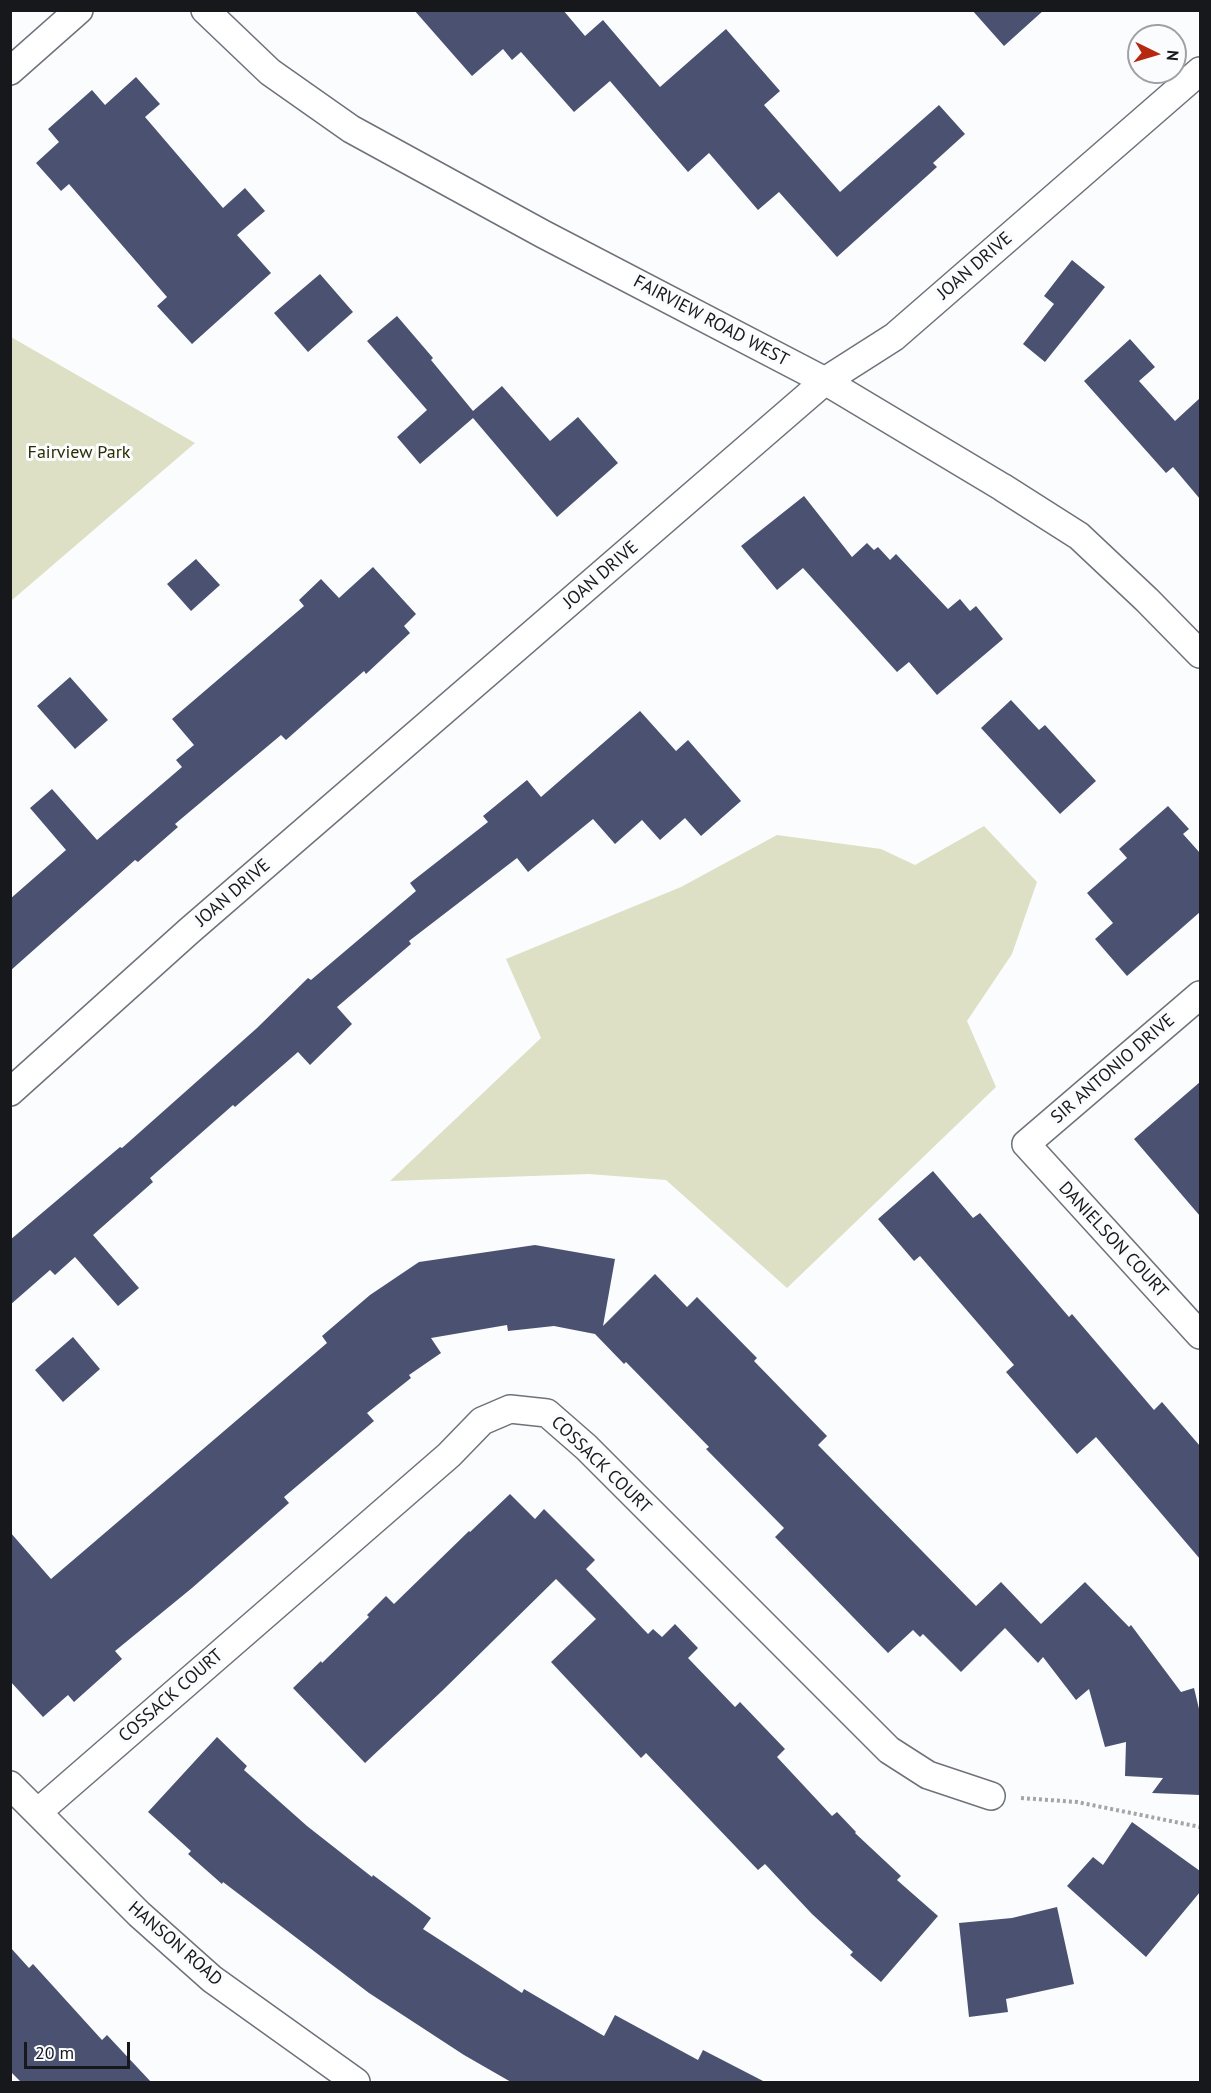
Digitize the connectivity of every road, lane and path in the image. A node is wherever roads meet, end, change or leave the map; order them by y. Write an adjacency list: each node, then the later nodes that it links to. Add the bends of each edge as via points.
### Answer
1 (80, 10): 3 (street)
2 (205, 10): 5 (street, FAIRVIEW ROAD WEST, via 270,72 351,129)
3 (10, 71)
4 (1200, 71): 5 (street, JOAN DRIVE, via 894,337)
5 (825, 381): 6 (street, FAIRVIEW ROAD WEST, via 1079,536); 8 (street, JOAN DRIVE, via 189,931)
6 (1200, 654)
7 (1200, 995): 9 (street, SIR ANTONIO DRIVE)
8 (10, 1092)
9 (1026, 1144): 10 (street, DANIELSON COURT)
10 (1200, 1335)
11 (10, 1785): 13 (street, HANSON ROAD)
12 (991, 1796): 13 (street, COSSACK COURT, via 928,1775 889,1750 586,1447 547,1413 510,1408 482,1421 449,1455); 14 (path, via 1077,1802)
13 (38, 1812): 15 (street, HANSON ROAD, via 139,1914 212,1979)
14 (1200, 1827)
15 (356, 2082)

